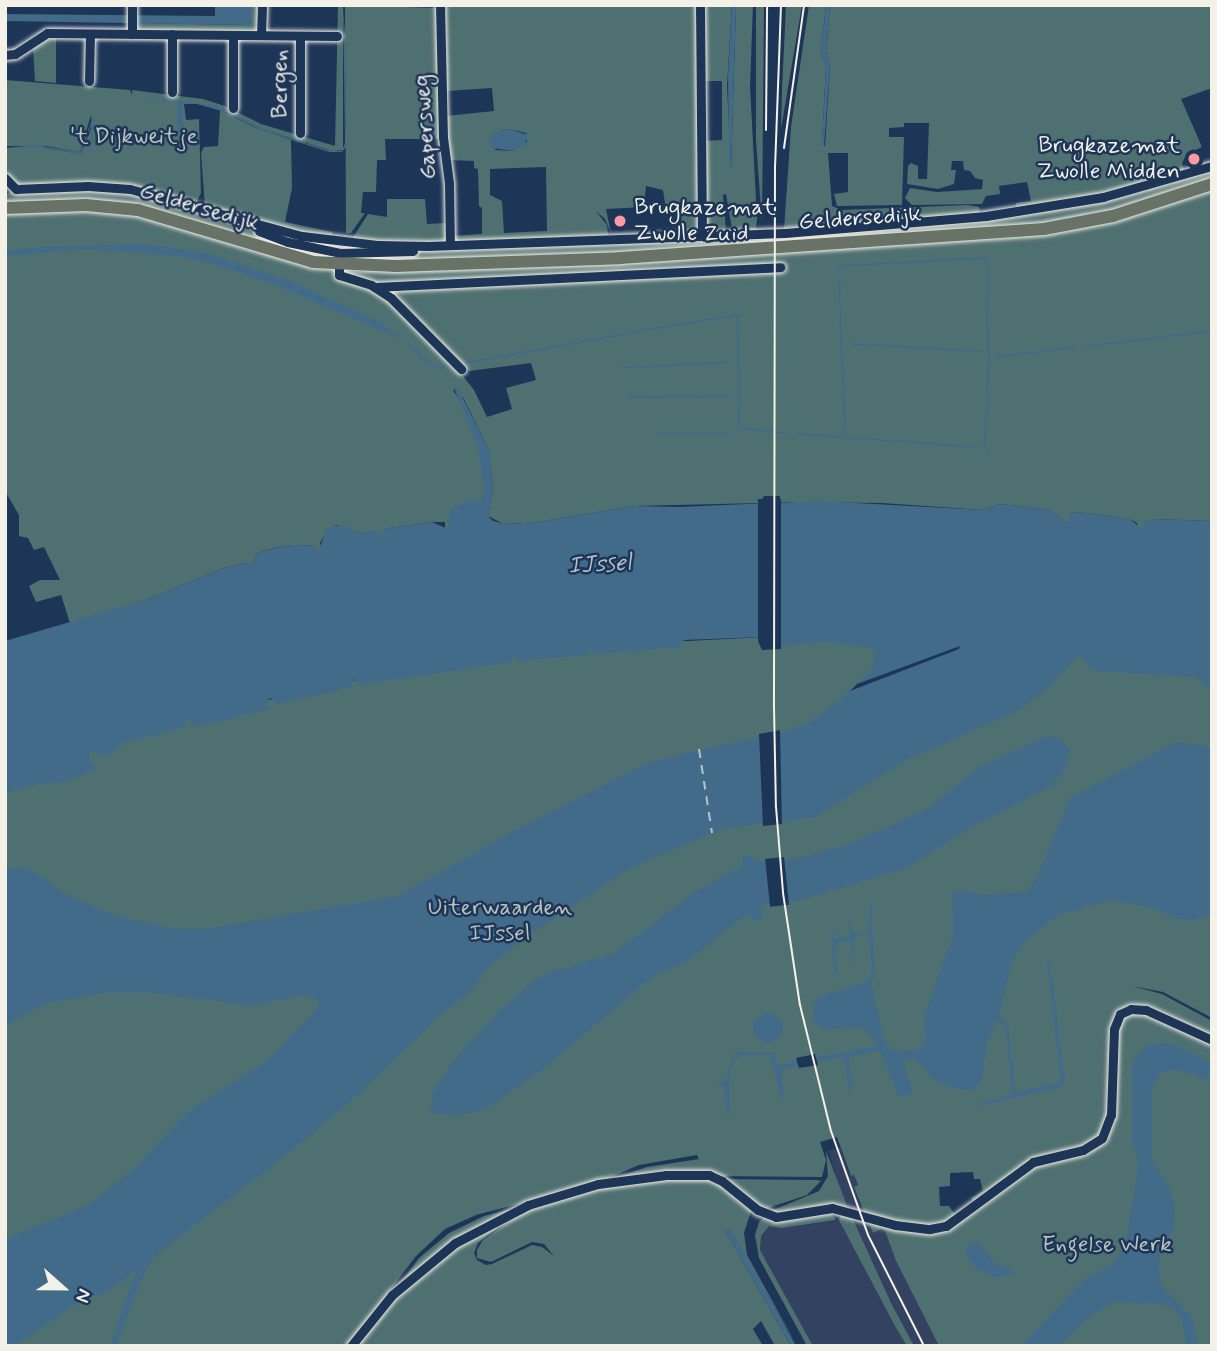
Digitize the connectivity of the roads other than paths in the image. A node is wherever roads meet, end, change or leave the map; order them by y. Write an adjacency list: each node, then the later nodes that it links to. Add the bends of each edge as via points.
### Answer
1 (262, 5): 9 (street)
2 (440, 5): 23 (street, Gapersweg)
3 (700, 5): 22 (street)
4 (132, 6): 5 (street)
5 (132, 32): 6 (street); 7 (street)
6 (90, 34): 12 (street, via 43,34 15,54); 13 (street)
7 (172, 34): 8 (street); 14 (street)
8 (233, 35): 9 (street); 15 (street)
9 (261, 35): 10 (street)
10 (300, 36): 11 (street); 16 (street, Bergen)
11 (337, 36)
12 (5, 55)
13 (89, 81)
14 (172, 92)
15 (233, 108)
16 (300, 133)
17 (1212, 166): 22 (street, Geldersedijk, via 1121,193 1026,211)
18 (5, 178): 21 (street, Geldersedijk, via 16,189 88,186 130,190)
19 (1212, 184): 25 (main road, Geldersedijk, via 1113,216 1044,229 620,258 396,266)
20 (5, 208): 25 (main road, Geldersedijk, via 86,205 138,210 276,253)
21 (251, 224): 24 (street, Geldersedijk, via 337,241); 25 (street, Geldersedijk, via 261,232)
22 (702, 236): 23 (street, Geldersedijk)
23 (450, 245): 24 (street, Geldersedijk)
24 (428, 246): 25 (street, Geldersedijk)
25 (339, 259): 27 (street, Geldersedijk, via 341,277)
26 (781, 267): 27 (street, Geldersedijk)
27 (375, 287): 28 (street, Geldersedijk)
28 (461, 369)
29 (1212, 1040): 30 (street, via 1153,1012 1127,1010 1114,1029 1110,1120 1104,1135 1094,1145 1033,1162 943,1227 890,1224 826,1208 776,1217 706,1175 633,1179 563,1193 517,1210 455,1243 392,1295)
30 (351, 1346)

